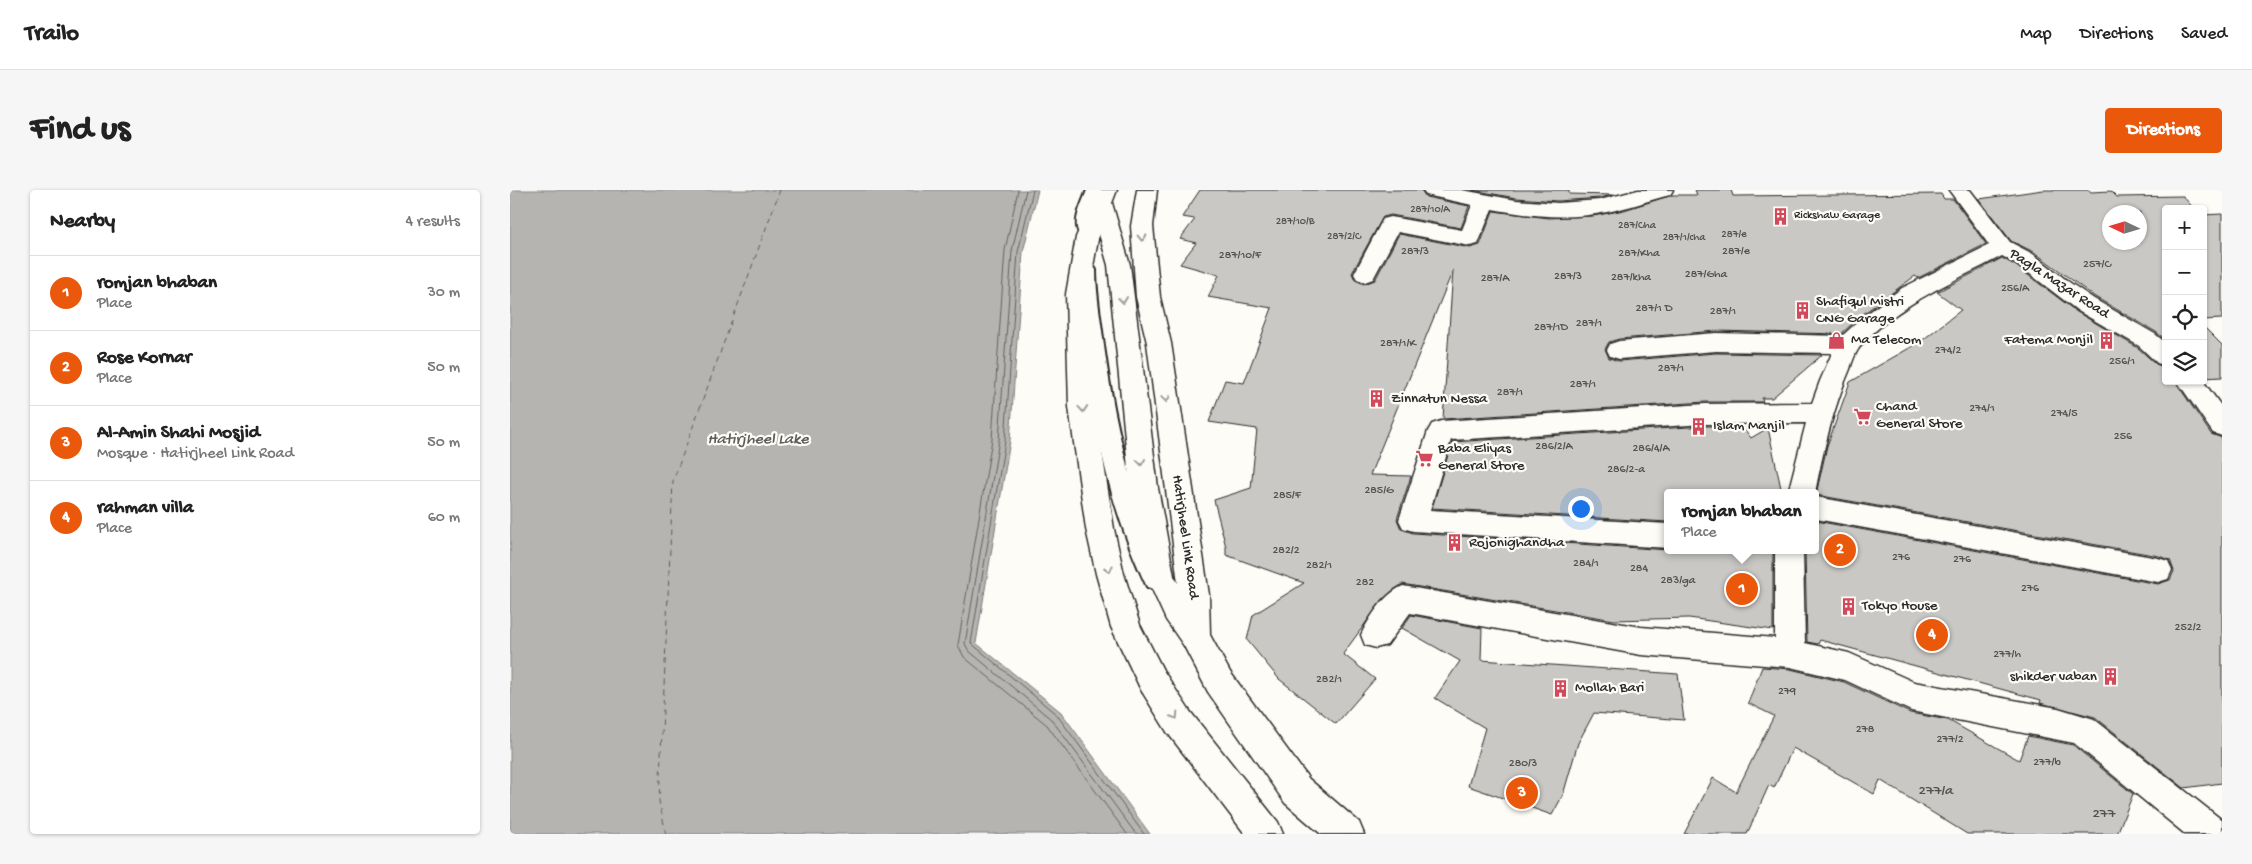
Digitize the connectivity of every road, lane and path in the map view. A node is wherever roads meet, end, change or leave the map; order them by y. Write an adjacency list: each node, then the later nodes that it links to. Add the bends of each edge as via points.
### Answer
1 (1147, 190): 21 (street, Hatirjheel Link Road, one-way to 21, via 1142,252 1194,595)
2 (1433, 190): 6 (street)
3 (1663, 190): 6 (street, via 1602,207 1559,211)
4 (1959, 190): 7 (street)
5 (1101, 194): 21 (street, one-way to 21, via 1119,265 1144,488 1160,576 1176,612); 23 (street, one-way to 23, via 1087,237 1077,294 1085,426 1110,574 1126,627 1152,680 1178,721); 25 (street, via 1086,219 1086,268 1096,362 1112,455 1142,554 1199,660 1278,765)
6 (1484, 200): 8 (street, via 1470,239 1390,224)
7 (2002, 247): 9 (street, via 1910,294 1872,322); 11 (street, Pagla Mazar Road, via 2026,259 2060,288 2147,340)
8 (1365, 274)
9 (1848, 345): 10 (street, via 1716,342); 13 (street, via 1832,381)
10 (1618, 350)
11 (2162, 353)
12 (2192, 385): 14 (street)
13 (1823, 413): 15 (street); 17 (street, via 1705,414 1441,431 1413,520)
14 (2222, 426)
15 (1802, 489)
16 (1819, 509): 19 (street)
17 (1664, 536)
18 (1789, 554): 22 (street)
19 (2158, 570)
20 (1376, 635): 22 (street, via 1403,599 1641,641)
21 (1195, 636): 24 (street, Hatirjheel Link Road, via 1219,682 1297,791)
22 (1790, 653): 26 (street, via 1849,666 1911,696 2083,730)
23 (1266, 834)
24 (1347, 834)
25 (1357, 834)
26 (2212, 834)

